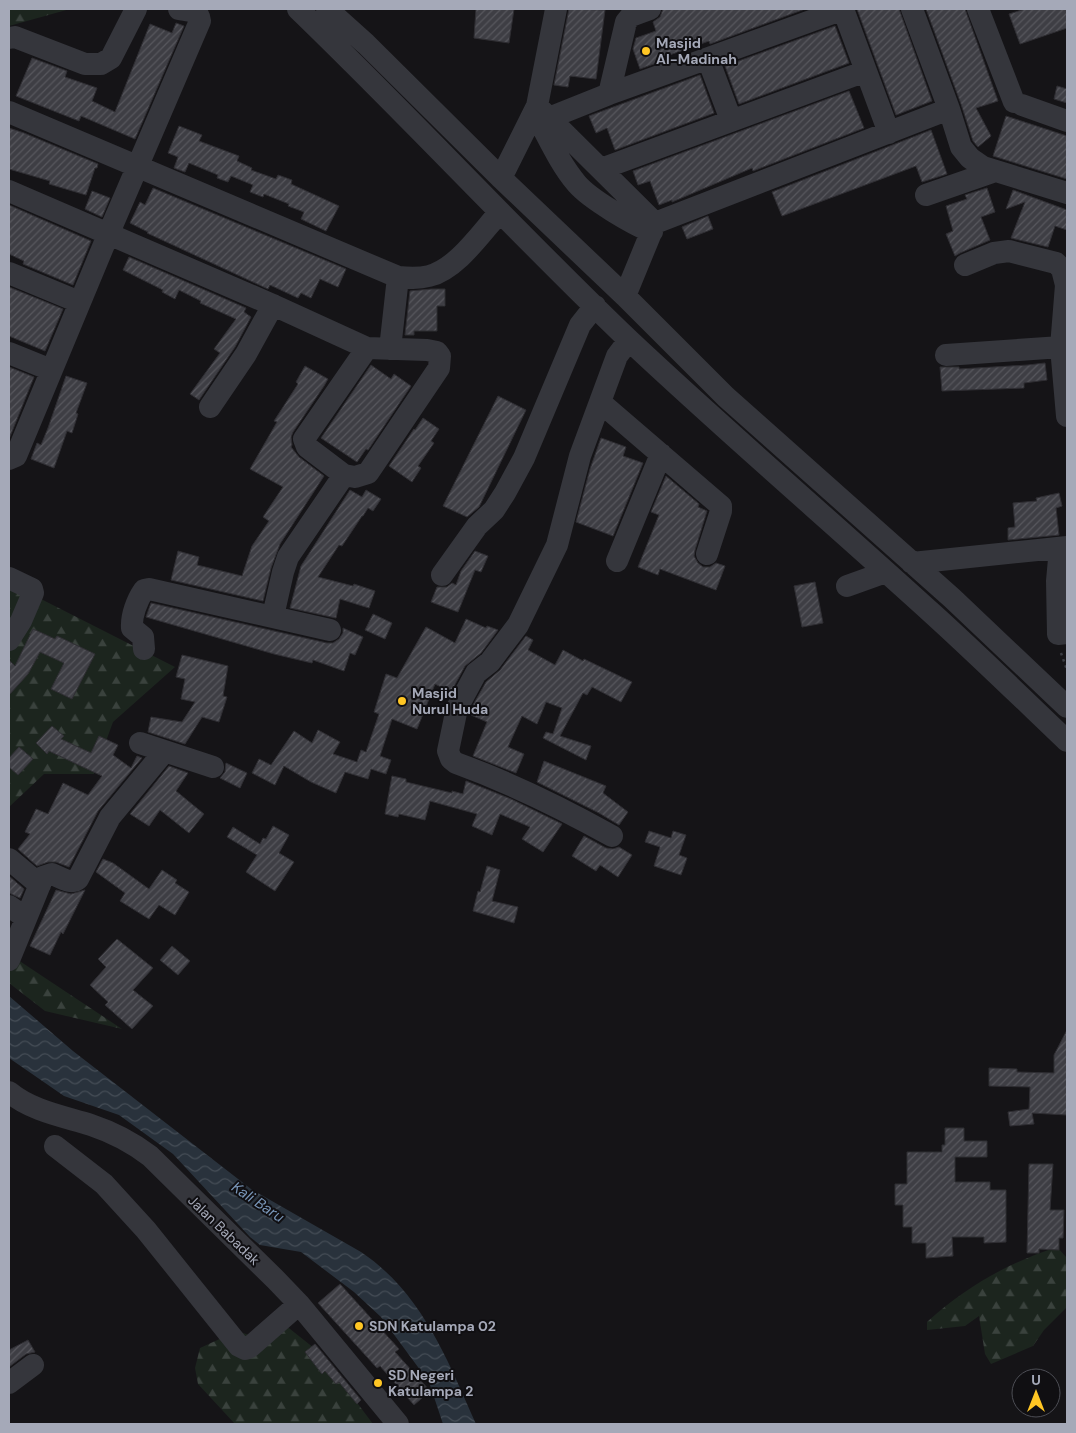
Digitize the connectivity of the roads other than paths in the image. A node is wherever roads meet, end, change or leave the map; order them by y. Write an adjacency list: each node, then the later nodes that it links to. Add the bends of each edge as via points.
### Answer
1 (136, 9): 10 (street, via 111,58 101,64 85,64 16,37)
2 (179, 9): 21 (street, via 195,12 200,21)
3 (298, 9): 11 (street)
4 (327, 9): 11 (street)
5 (556, 9): 17 (street)
6 (650, 9): 14 (street, via 630,16 626,22)
7 (844, 9): 12 (street); 13 (street)
8 (912, 9): 15 (street)
9 (979, 9): 19 (street, via 1018,103)
10 (9, 38)
11 (359, 52): 24 (street); 28 (street)
12 (708, 59): 14 (street); 18 (street)
13 (866, 71): 18 (street); 20 (street)
14 (609, 94): 17 (street)
15 (949, 109): 20 (street); 23 (street, via 961,147 977,162)
16 (9, 112): 21 (street)
17 (540, 112): 22 (street); 24 (street); 29 (street, via 558,156 577,184 637,226)
18 (732, 120): 22 (street)
19 (1067, 121)
20 (889, 133): 29 (street)
21 (138, 167): 30 (street); 33 (street)
22 (601, 169): 29 (street)
23 (995, 171): 26 (street); 27 (street)
24 (501, 178): 35 (street)
25 (9, 192): 30 (street)
26 (1067, 193)
27 (926, 196)
28 (500, 212): 33 (street, via 463,255 442,271 426,277); 38 (street)
29 (653, 228): 35 (street)
30 (108, 235): 36 (street); 37 (street)
31 (966, 265): 34 (street, via 998,252 1023,254 1058,264 1064,272)
32 (9, 273): 36 (street)
33 (398, 277): 42 (street)
34 (1066, 285): 40 (street)
35 (625, 296): 46 (street)
36 (79, 302): 45 (street)
37 (273, 305): 41 (street); 48 (street, via 246,354)
38 (595, 306): 39 (street); 59 (street, via 580,325 524,458 505,493)
39 (629, 340): 47 (street, via 617,356); 49 (street)
40 (1062, 346): 44 (street); 50 (street)
41 (367, 348): 42 (street); 53 (street, via 304,439 308,447)
42 (390, 348): 53 (street, via 435,350 440,356 440,366 368,473 355,477)
43 (9, 353): 45 (street)
44 (946, 355)
45 (51, 370): 51 (street)
46 (726, 397): 49 (street); 57 (street)
47 (600, 402): 52 (street); 72 (street, via 580,456 558,545 518,625 490,662 476,673 457,708 448,751 456,763 498,778)
48 (210, 406)
49 (709, 414): 58 (street)
50 (1067, 416)
51 (13, 448)
52 (661, 454): 55 (street, via 721,506); 56 (street)
53 (344, 475): 62 (street, via 288,557)
54 (1064, 548): 57 (street); 64 (street, via 1057,581 1058,634)
55 (707, 554)
56 (617, 561)
57 (912, 563): 67 (street)
58 (886, 572): 61 (street); 68 (street)
59 (442, 575)
60 (9, 578): 65 (street, via 34,593)
61 (848, 586)
62 (273, 616): 63 (street); 66 (street, via 146,590 132,620 132,628 143,637)
63 (330, 630)
64 (1067, 633)
65 (9, 640)
66 (144, 649)
67 (1067, 707)
68 (1067, 741)
69 (140, 743): 70 (street)
70 (164, 752): 71 (street); 74 (street, via 110,817 77,880 49,874 44,876)
71 (213, 767)
72 (612, 836)
73 (9, 859): 74 (street)
74 (40, 885): 75 (street)
75 (18, 912): 76 (street)
76 (9, 960)
77 (9, 1092): 79 (street, Jalan Babadak, via 22,1102 50,1114 94,1126 139,1148)
78 (55, 1146): 79 (street, via 104,1184 128,1210 239,1346 250,1347)
79 (299, 1304): 82 (street, Jalan Babadak)
80 (34, 1366): 81 (street)
81 (9, 1383)
82 (398, 1424)

